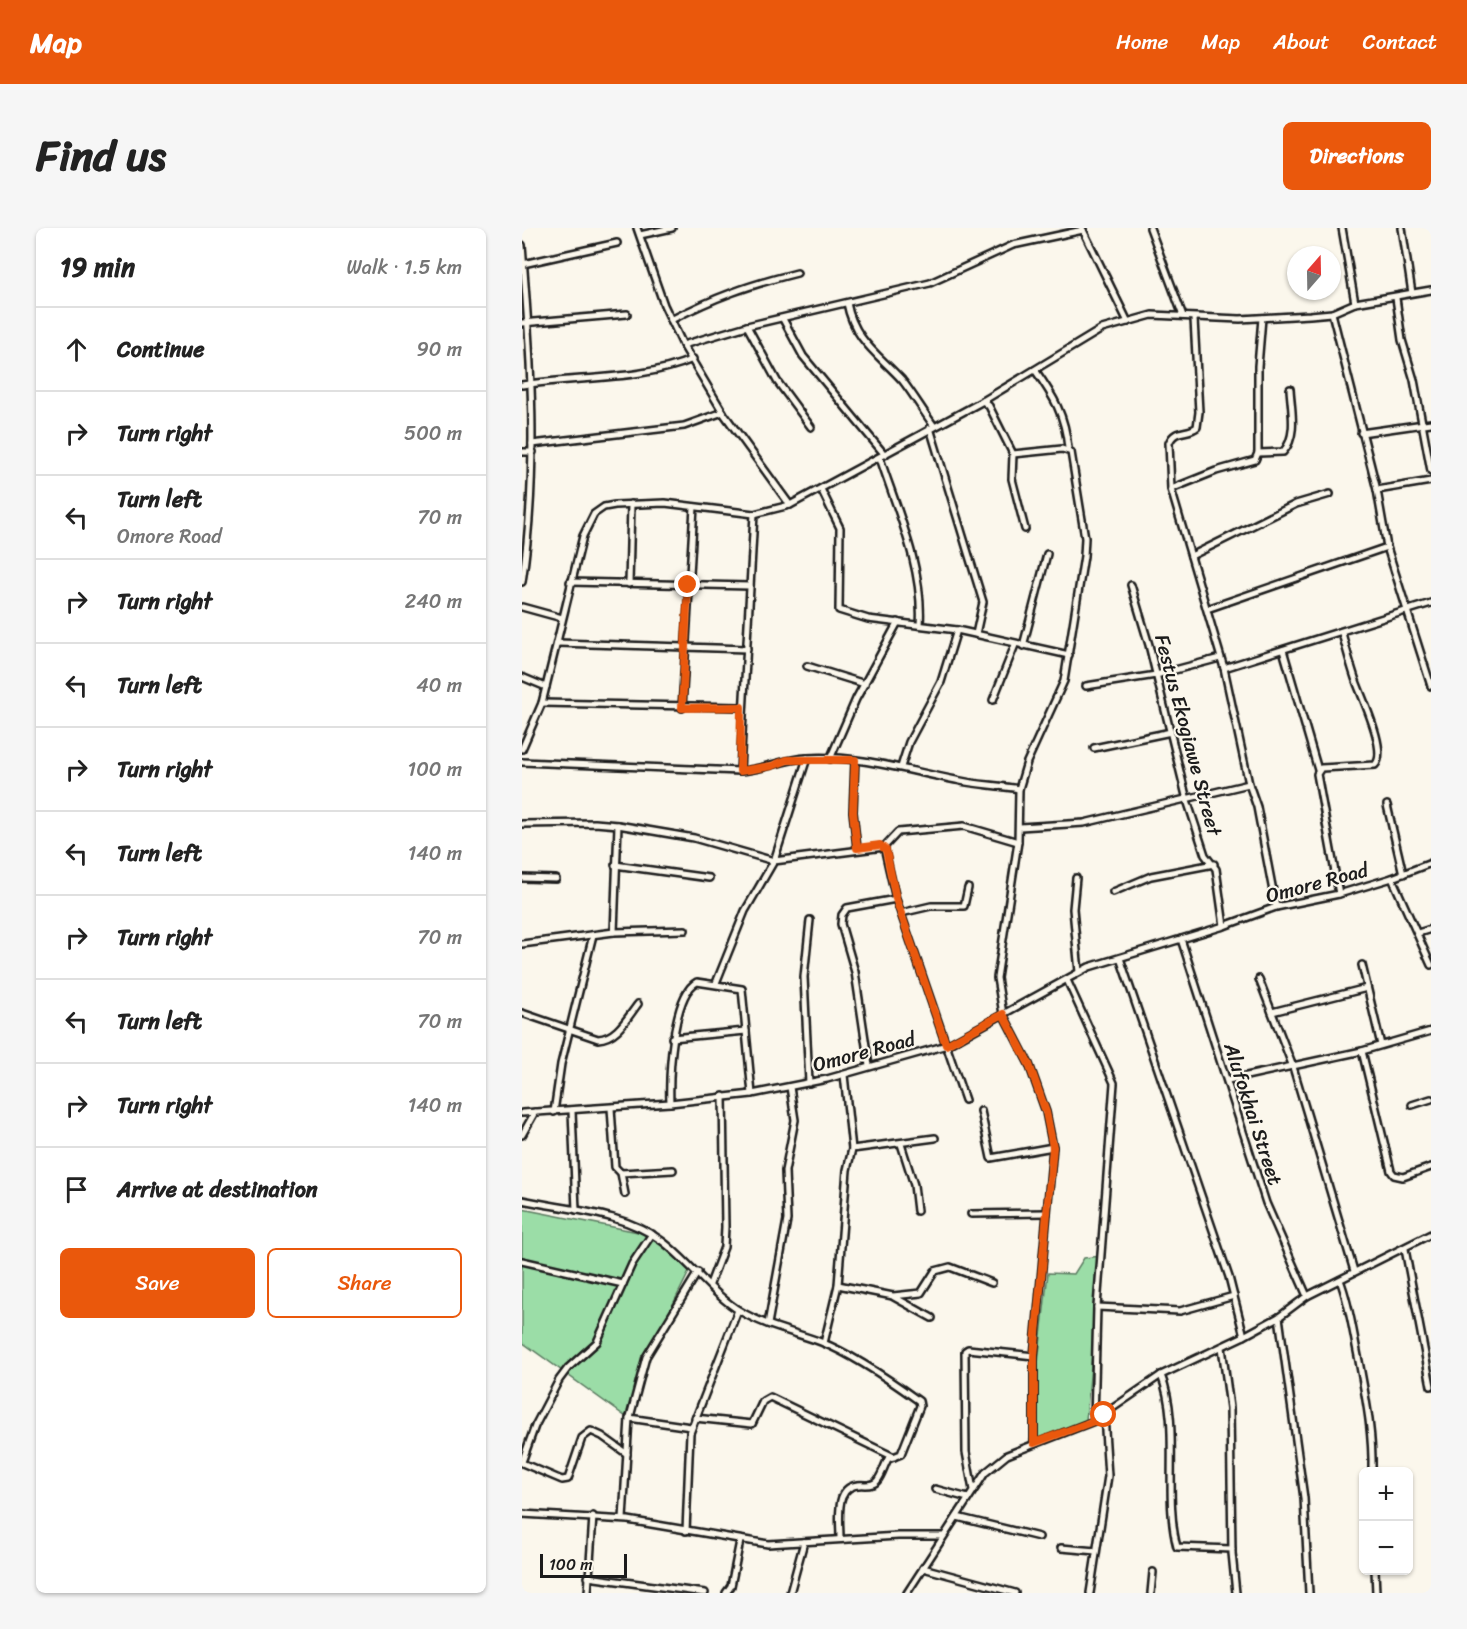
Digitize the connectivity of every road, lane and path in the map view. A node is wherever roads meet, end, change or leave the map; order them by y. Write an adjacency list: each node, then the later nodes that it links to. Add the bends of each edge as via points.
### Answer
1 (637, 228): 7 (street)
2 (672, 228): 7 (street)
3 (1150, 228): 19 (street)
4 (1342, 228): 16 (street)
5 (1402, 228): 13 (street)
6 (1082, 229): 15 (street, via 1013,245 930,283); 25 (street)
7 (640, 235): 23 (street)
8 (617, 243): 10 (street)
9 (522, 245): 10 (street)
10 (523, 264): 24 (street)
11 (797, 273): 23 (street, via 714,297)
12 (1431, 290): 13 (street)
13 (1413, 293): 14 (street)
14 (1396, 298): 16 (street); 36 (street)
15 (847, 303): 21 (street); 37 (street, via 850,318 874,356 902,381)
16 (1355, 303): 17 (street)
17 (1332, 313): 20 (street); 39 (street)
18 (627, 314): 24 (street)
19 (1183, 316): 22 (street); 25 (street, via 1152,315)
20 (1262, 318): 22 (street); 44 (street)
21 (783, 319): 26 (street); 46 (street, via 803,356)
22 (1194, 319): 50 (street, via 1197,427 1180,431 1169,443)
23 (671, 320): 27 (street)
24 (525, 322): 30 (street)
25 (1128, 322): 29 (street, via 1102,329)
26 (747, 326): 27 (street); 38 (street, via 777,381)
27 (683, 345): 28 (street)
28 (693, 359): 30 (street, via 674,367 637,373); 34 (street)
29 (1035, 370): 33 (street); 41 (street, via 1063,418)
30 (531, 384): 31 (street); 40 (street)
31 (522, 385)
32 (1290, 389): 44 (street, via 1289,446 1283,452)
33 (983, 401): 37 (street); 45 (street)
34 (723, 412): 40 (street, via 684,426); 54 (street)
35 (1431, 423): 36 (street)
36 (1422, 424): 39 (street); 47 (street)
37 (932, 427): 46 (street); 77 (street, via 983,602)
38 (811, 428)
39 (1361, 433): 51 (street)
40 (532, 444): 43 (street)
41 (1068, 448): 45 (street); 84 (street, via 1085,538)
42 (522, 452): 43 (street)
43 (533, 452): 57 (street)
44 (1258, 453): 50 (street, via 1255,460)
45 (1013, 454): 58 (street, via 1012,479)
46 (883, 456): 49 (street); 74 (street, via 921,603)
47 (1431, 471)
48 (1431, 482): 51 (street)
49 (821, 489): 54 (street); 73 (street, via 840,528 839,610 867,619)
50 (1171, 489): 61 (street)
51 (1377, 490): 59 (street)
52 (1330, 494): 61 (street, via 1296,504)
53 (631, 504): 55 (street); 63 (street, via 604,507 594,514 583,536); 64 (street)
54 (790, 505): 56 (street)
55 (694, 507): 56 (street); 65 (street)
56 (754, 514): 66 (street)
57 (525, 516): 62 (street)
58 (1025, 529)
59 (1388, 547): 70 (street); 71 (street)
60 (1047, 554): 81 (street)
61 (1191, 556): 70 (street)
62 (522, 582)
63 (570, 582): 64 (street); 72 (street)
64 (629, 584): 65 (street)
65 (688, 585): 66 (street); 80 (street)
66 (750, 585): 82 (street)
67 (1131, 585): 88 (street, Festus Ekogiawe Street)
68 (1431, 603): 71 (street)
69 (522, 607): 72 (street)
70 (1207, 609): 85 (street)
71 (1406, 610): 76 (street); 92 (street)
72 (562, 618): 78 (street)
73 (898, 622): 74 (street); 90 (street)
74 (920, 625): 75 (street)
75 (957, 630): 77 (street); 105 (street, via 941,682 909,742)
76 (1342, 633): 83 (street); 106 (street, via 1369,712 1379,762)
77 (976, 634): 79 (street)
78 (558, 643): 80 (street); 93 (street)
79 (1015, 645): 81 (street); 94 (street)
80 (685, 646): 82 (street); 97 (street)
81 (1023, 646): 84 (street)
82 (747, 649): 96 (street)
83 (1283, 650): 87 (street); 106 (street)
84 (1069, 655): 109 (street, via 1064,681)
85 (1220, 658): 87 (street); 88 (street)
86 (807, 666): 90 (street)
87 (1224, 668): 108 (street)
88 (1156, 675): 91 (street); 98 (street, Festus Ekogiawe Street)
89 (522, 677): 93 (street)
90 (865, 684): 102 (street)
91 (1086, 686)
92 (1431, 686)
93 (546, 687): 95 (street)
94 (993, 700)
95 (542, 703): 97 (street); 100 (street)
96 (741, 707): 97 (street); 107 (street)
97 (682, 708)
98 (1171, 732): 99 (street); 110 (street, Festus Ekogiawe Street)
99 (1094, 748)
100 (522, 749)
101 (807, 758): 102 (street); 107 (street); 118 (street)
102 (830, 759): 103 (street)
103 (855, 760): 105 (street); 117 (street, via 853,812)
104 (522, 762): 107 (street)
105 (902, 766): 109 (street, via 957,781)
106 (1318, 770): 130 (street)
107 (740, 771)
108 (1249, 784): 110 (street); 132 (street)
109 (1019, 789): 114 (street)
110 (1187, 800): 114 (street, via 1084,823); 120 (street, Festus Ekogiawe Street, via 1205,855)
111 (1387, 805): 122 (street)
112 (522, 824): 113 (street)
113 (618, 825): 118 (street, via 694,838); 121 (street)
114 (1020, 827): 115 (street)
115 (1018, 842): 116 (street, via 964,826 898,832); 154 (street, via 997,978)
116 (884, 847): 117 (street); 131 (street)
117 (857, 848): 118 (street)
118 (774, 861): 149 (street, via 745,911)
119 (1431, 863): 122 (street, Omore Road)
120 (1214, 864): 129 (street, via 1151,876); 135 (street, Festus Ekogiawe Street)
121 (615, 865): 124 (street); 138 (street)
122 (1403, 874): 126 (street, Omore Road)
123 (522, 878): 127 (street)
124 (709, 878)
125 (1076, 878): 146 (street, via 1073,909)
126 (1392, 878): 130 (street, Omore Road); 139 (street)
127 (556, 879)
128 (968, 888): 133 (street, via 964,906 932,906)
129 (1113, 892)
130 (1339, 894): 132 (street, Omore Road)
131 (896, 899): 133 (street); 162 (street, via 847,908 842,915)
132 (1276, 908): 135 (street, Omore Road)
133 (901, 913): 159 (street)
134 (810, 920): 166 (street, via 804,978)
135 (1224, 926): 141 (street, Omore Road)
136 (1431, 929): 139 (street)
137 (685, 930): 138 (street)
138 (614, 932): 140 (street)
139 (1418, 933): 145 (street)
140 (593, 935): 142 (street); 155 (street)
141 (1181, 939): 143 (street, Omore Road); 165 (street, Alufokhai Street)
142 (522, 944)
143 (1120, 958): 146 (street, Omore Road); 206 (street)
144 (1362, 965): 150 (street)
145 (1431, 965)
146 (1079, 972): 148 (street, Omore Road)
147 (1259, 979): 152 (street)
148 (1067, 980): 154 (street, Omore Road); 208 (street, via 1114,1083)
149 (716, 984): 156 (street, via 742,989); 158 (street, via 693,984)
150 (1367, 988): 152 (street); 160 (street)
151 (638, 1004): 155 (street, via 614,1034 606,1038 592,1037)
152 (1272, 1012): 163 (street)
153 (522, 1013): 155 (street)
154 (1003, 1014): 159 (street, Omore Road); 183 (street, via 1029,1064)
155 (569, 1027): 178 (street)
156 (746, 1031): 158 (street); 168 (street)
157 (1431, 1031): 160 (street)
158 (672, 1038): 172 (street)
159 (946, 1045): 162 (street, Omore Road); 171 (street)
160 (1382, 1045): 161 (street)
161 (1362, 1051): 163 (street); 185 (street, via 1391,1171 1403,1177)
162 (869, 1066): 164 (street, Omore Road)
163 (1293, 1067): 165 (street); 198 (street)
164 (844, 1075): 166 (street, Omore Road); 184 (street)
165 (1228, 1080): 207 (street, Alufokhai Street, via 1266,1203)
166 (809, 1083): 167 (street, Omore Road)
167 (790, 1087): 168 (street, Omore Road); 212 (street, via 795,1120 785,1171 787,1220)
168 (752, 1094): 169 (street, Omore Road)
169 (723, 1096): 172 (street, Omore Road); 203 (street, via 724,1247)
170 (1431, 1099): 173 (street)
171 (965, 1100)
172 (670, 1103): 174 (street, Omore Road)
173 (1412, 1105)
174 (611, 1108): 175 (street, Omore Road); 187 (street, via 615,1167)
175 (572, 1110): 178 (street, Omore Road); 190 (street)
176 (981, 1111): 183 (street, via 991,1158)
177 (535, 1112): 178 (street, Omore Road); 179 (street, Omore Road); 180 (street)
178 (554, 1112)
179 (522, 1113)
180 (522, 1135)
181 (935, 1138): 182 (street)
182 (901, 1144): 184 (street); 191 (street, via 914,1185)
183 (1053, 1147): 192 (street)
184 (852, 1149): 204 (street)
185 (1431, 1167)
186 (673, 1170): 187 (street)
187 (621, 1173): 188 (street)
188 (625, 1194)
189 (522, 1200): 190 (street)
190 (576, 1210): 194 (street)
191 (917, 1211)
192 (1047, 1213): 193 (street); 216 (street)
193 (971, 1214)
194 (652, 1234): 199 (street); 202 (street)
195 (1431, 1234): 196 (street)
196 (1405, 1249): 198 (street); 218 (street)
197 (522, 1261): 202 (street)
198 (1354, 1271): 200 (street)
199 (698, 1272): 203 (street); 220 (street, via 646,1357)
200 (1340, 1280): 207 (street); 228 (street, via 1349,1303 1368,1401)
201 (992, 1283): 205 (street, via 969,1272 941,1268 935,1271 925,1291)
202 (623, 1284): 227 (street, via 597,1342 559,1380)
203 (710, 1284): 209 (street)
204 (838, 1285): 205 (street); 214 (street)
205 (893, 1296): 211 (street)
206 (1234, 1296): 208 (street, via 1180,1311); 213 (street)
207 (1307, 1296): 210 (street)
208 (1097, 1306): 222 (street)
209 (738, 1310): 212 (street); 221 (street)
210 (1279, 1317): 213 (street); 258 (street, via 1304,1498)
211 (932, 1318)
212 (768, 1324): 214 (street)
213 (1244, 1336): 215 (street)
214 (824, 1343): 226 (street, via 919,1401 901,1454)
215 (1222, 1347): 217 (street); 243 (street, via 1230,1408)
216 (1034, 1356): 224 (street); 230 (street, via 965,1351 966,1452)
217 (1161, 1375): 219 (street); 243 (street, via 1168,1391 1177,1546)
218 (1431, 1386)
219 (1104, 1415): 222 (street); 244 (street, via 1108,1476)
220 (630, 1417): 223 (street); 225 (street)
221 (695, 1418): 223 (street); 226 (street, via 752,1424 763,1401 770,1397)
222 (1094, 1421): 224 (street)
223 (691, 1427): 236 (street)
224 (1034, 1443): 230 (street, via 1007,1455 985,1473)
225 (627, 1454): 227 (street, via 591,1431 582,1438 568,1479 556,1478); 235 (street)
226 (894, 1457): 239 (street, via 888,1459 877,1483 856,1484 844,1491 840,1498)
227 (522, 1462)
228 (1372, 1467)
229 (935, 1489): 231 (street)
230 (973, 1490): 231 (street)
231 (968, 1498): 234 (street)
232 (522, 1514): 233 (street)
233 (593, 1516): 235 (street); 248 (street)
234 (957, 1517): 237 (street); 238 (street)
235 (622, 1519): 236 (street)
236 (686, 1531): 240 (street)
237 (942, 1536): 239 (street); 245 (street)
238 (1039, 1537)
239 (840, 1539): 241 (street)
240 (740, 1541): 241 (street); 251 (street, via 731,1586)
241 (804, 1542): 252 (street)
242 (1061, 1548): 244 (street)
243 (1232, 1549): 257 (street)
244 (1096, 1551): 255 (street)
245 (923, 1568): 253 (street); 254 (street)
246 (1153, 1572): 256 (street)
247 (1375, 1575): 259 (street)
248 (588, 1577): 249 (street); 250 (street)
249 (588, 1593)
250 (705, 1593)
251 (726, 1593)
252 (790, 1593)
253 (907, 1593)
254 (1015, 1593)
255 (1090, 1593)
256 (1151, 1593)
257 (1236, 1593)
258 (1309, 1593)
259 (1376, 1593)

